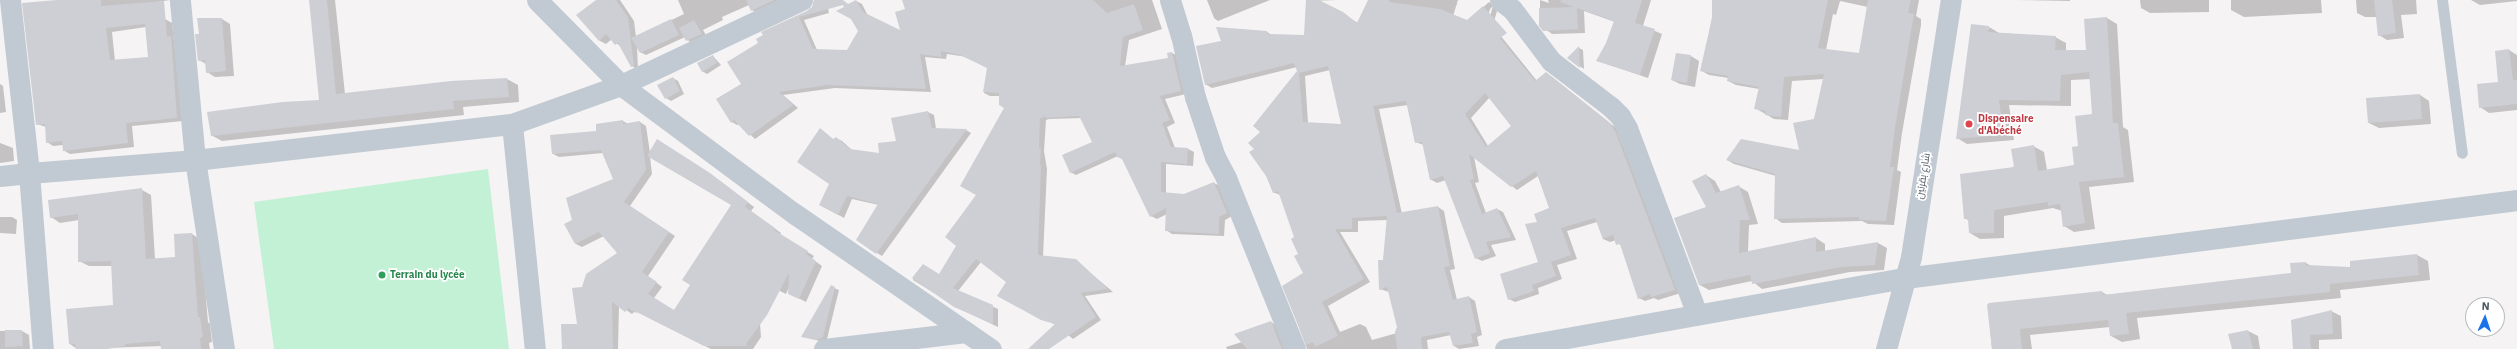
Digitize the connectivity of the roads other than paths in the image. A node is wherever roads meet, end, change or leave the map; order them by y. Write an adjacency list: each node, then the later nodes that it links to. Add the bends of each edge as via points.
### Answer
1 (10, 0): 13 (street)
2 (180, 0): 12 (street)
3 (537, 0): 9 (street)
4 (802, 0): 9 (street)
5 (1170, 0): 24 (street, via 1195,97 1210,143)
6 (1500, 0): 17 (street, via 1512,9 1551,61 1612,107 1620,116 1627,128)
7 (1951, 0): 16 (street, شارع بقرتين, via 1911,257)
8 (2442, 0): 11 (lane)
9 (621, 85): 10 (street); 18 (street, via 795,214)
10 (512, 124): 12 (street); 21 (street)
11 (2462, 153)
12 (195, 160): 13 (street); 20 (street)
13 (29, 173): 14 (street); 19 (street)
14 (0, 176)
15 (2517, 200): 16 (street)
16 (1905, 278): 17 (street); 26 (street, شارع بقرتين)
17 (1697, 314): 25 (street)
18 (966, 332): 22 (street); 23 (street)
19 (44, 349)
20 (224, 349)
21 (535, 349)
22 (824, 349)
23 (991, 349)
24 (1295, 349)
25 (1505, 349)
26 (1886, 349)

